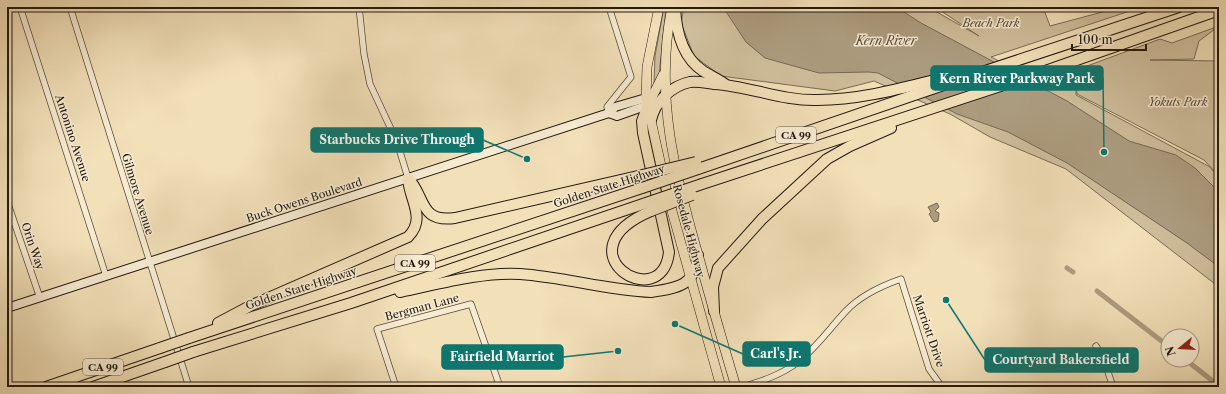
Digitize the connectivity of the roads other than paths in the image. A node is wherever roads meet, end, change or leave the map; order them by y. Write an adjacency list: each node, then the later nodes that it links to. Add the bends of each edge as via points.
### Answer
1 (20, 7): 24 (street, Antonino Avenue)
2 (70, 7): 23 (street, Gilmore Avenue)
3 (359, 7): 19 (street, via 370,84 396,142)
4 (609, 7): 15 (street, via 631,77 607,107)
5 (659, 7): 13 (main road, via 647,67)
6 (673, 7): 9 (main road, Rosedale Highway); 11 (highway, via 677,30 689,56 700,69)
7 (1179, 7): 10 (highway, Golden State Highway / CA 99)
8 (1219, 10): 14 (highway, CA 99)
9 (665, 68): 12 (main road, Rosedale Highway); 13 (main road)
10 (961, 79): 11 (highway, via 939,79 865,96 814,100); 18 (highway, Golden State Highway / CA 99, via 711,164)
11 (725, 84): 12 (highway, via 690,82)
12 (665, 96): 13 (highway); 16 (main road, Rosedale Highway)
13 (650, 102): 15 (main road, Buck Owens Boulevard, via 617,116); 16 (main road); 17 (highway); 21 (highway, via 642,121 643,133 669,252 664,268 656,276 647,279 632,278 617,266 613,256 613,243 623,226)
14 (923, 112): 21 (highway, CA 99, bridge, via 768,163); 29 (highway, via 838,152 818,166 762,219 722,262 714,279)
15 (609, 113): 19 (main road, Buck Owens Boulevard)
16 (666, 119): 22 (main road, Rosedale Highway, via 678,181)
17 (651, 120): 25 (main road, Rosedale Highway)
18 (697, 166): 19 (highway, bridge, via 638,176 450,219 437,217 426,211 416,186); 30 (highway, Golden State Highway / CA 99, bridge, via 642,188)
19 (408, 178): 23 (main road, Buck Owens Boulevard); 30 (highway, via 417,220 408,237 250,306)
20 (7, 202): 26 (street, Orin Way)
21 (648, 207): 27 (highway, CA 99)
22 (698, 255): 25 (highway, via 696,272); 29 (main road, Rosedale Highway)
23 (149, 262): 24 (main road, Buck Owens Boulevard); 34 (street, Gilmore Avenue)
24 (106, 276): 26 (main road, Buck Owens Boulevard)
25 (690, 280): 27 (highway, via 651,292 545,276 505,274 444,283); 37 (main road, Rosedale Highway)
26 (40, 298): 28 (main road, Buck Owens Boulevard)
27 (351, 303): 33 (highway, CA 99, bridge, via 193,352)
28 (7, 308)
29 (714, 310): 38 (main road, Rosedale Highway)
30 (189, 338): 32 (highway, Golden State Highway / CA 99, bridge)
31 (1096, 346): 41 (street, via 1103,357)
32 (46, 387)
33 (93, 387)
34 (189, 387)
35 (396, 387): 36 (street, Bergman Lane, via 377,329 471,304)
36 (500, 387)
37 (721, 387)
38 (736, 387)
39 (742, 387): 40 (street, Marriott Drive, via 767,380 789,368 807,354 855,303 875,290 901,280 930,369)
40 (942, 387)
41 (1113, 387)

